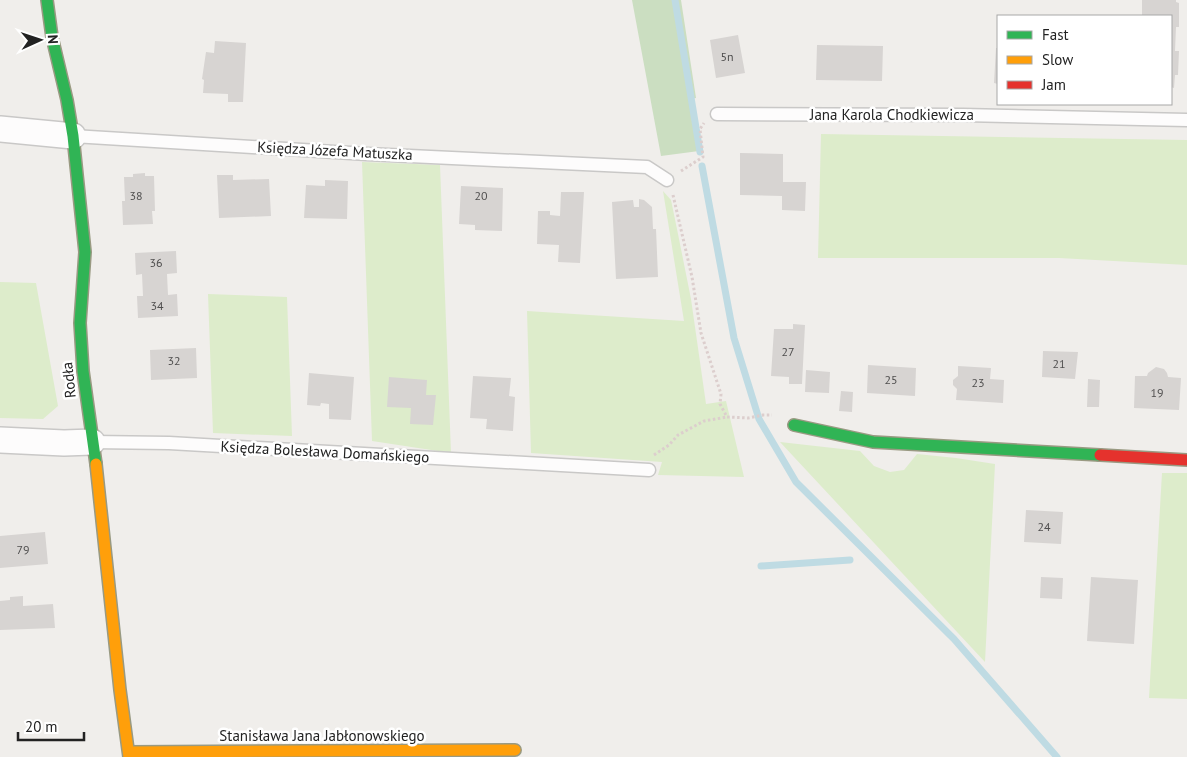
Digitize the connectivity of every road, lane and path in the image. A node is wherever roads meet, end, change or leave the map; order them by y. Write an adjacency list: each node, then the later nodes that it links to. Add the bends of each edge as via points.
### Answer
1 (47, 0): 5 (street, Rodła)
2 (717, 114): 3 (lane, Jana Karola Chodkiewicza); 6 (path, via 700,129 704,157)
3 (1187, 120)
4 (0, 129): 5 (street, Księdza Józefa Matuszka)
5 (73, 136): 6 (lane, Księdza Józefa Matuszka, via 647,167); 11 (street, Rodła, via 85,252 80,323)
6 (667, 180): 8 (path, via 681,226 701,333 721,394 720,404)
7 (763, 415): 8 (path)
8 (727, 417): 13 (path, via 704,421 678,435 655,453)
9 (794, 425): 12 (street, via 873,442)
10 (0, 440): 11 (street, Księdza Bolesława Domańskiego)
11 (92, 442): 13 (lane, Księdza Bolesława Domańskiego, via 169,443); 15 (street, Rodła)
12 (1187, 460)
13 (649, 470)
14 (515, 750): 15 (street, Stanisława Jana Jabłonowskiego)
15 (129, 755)

